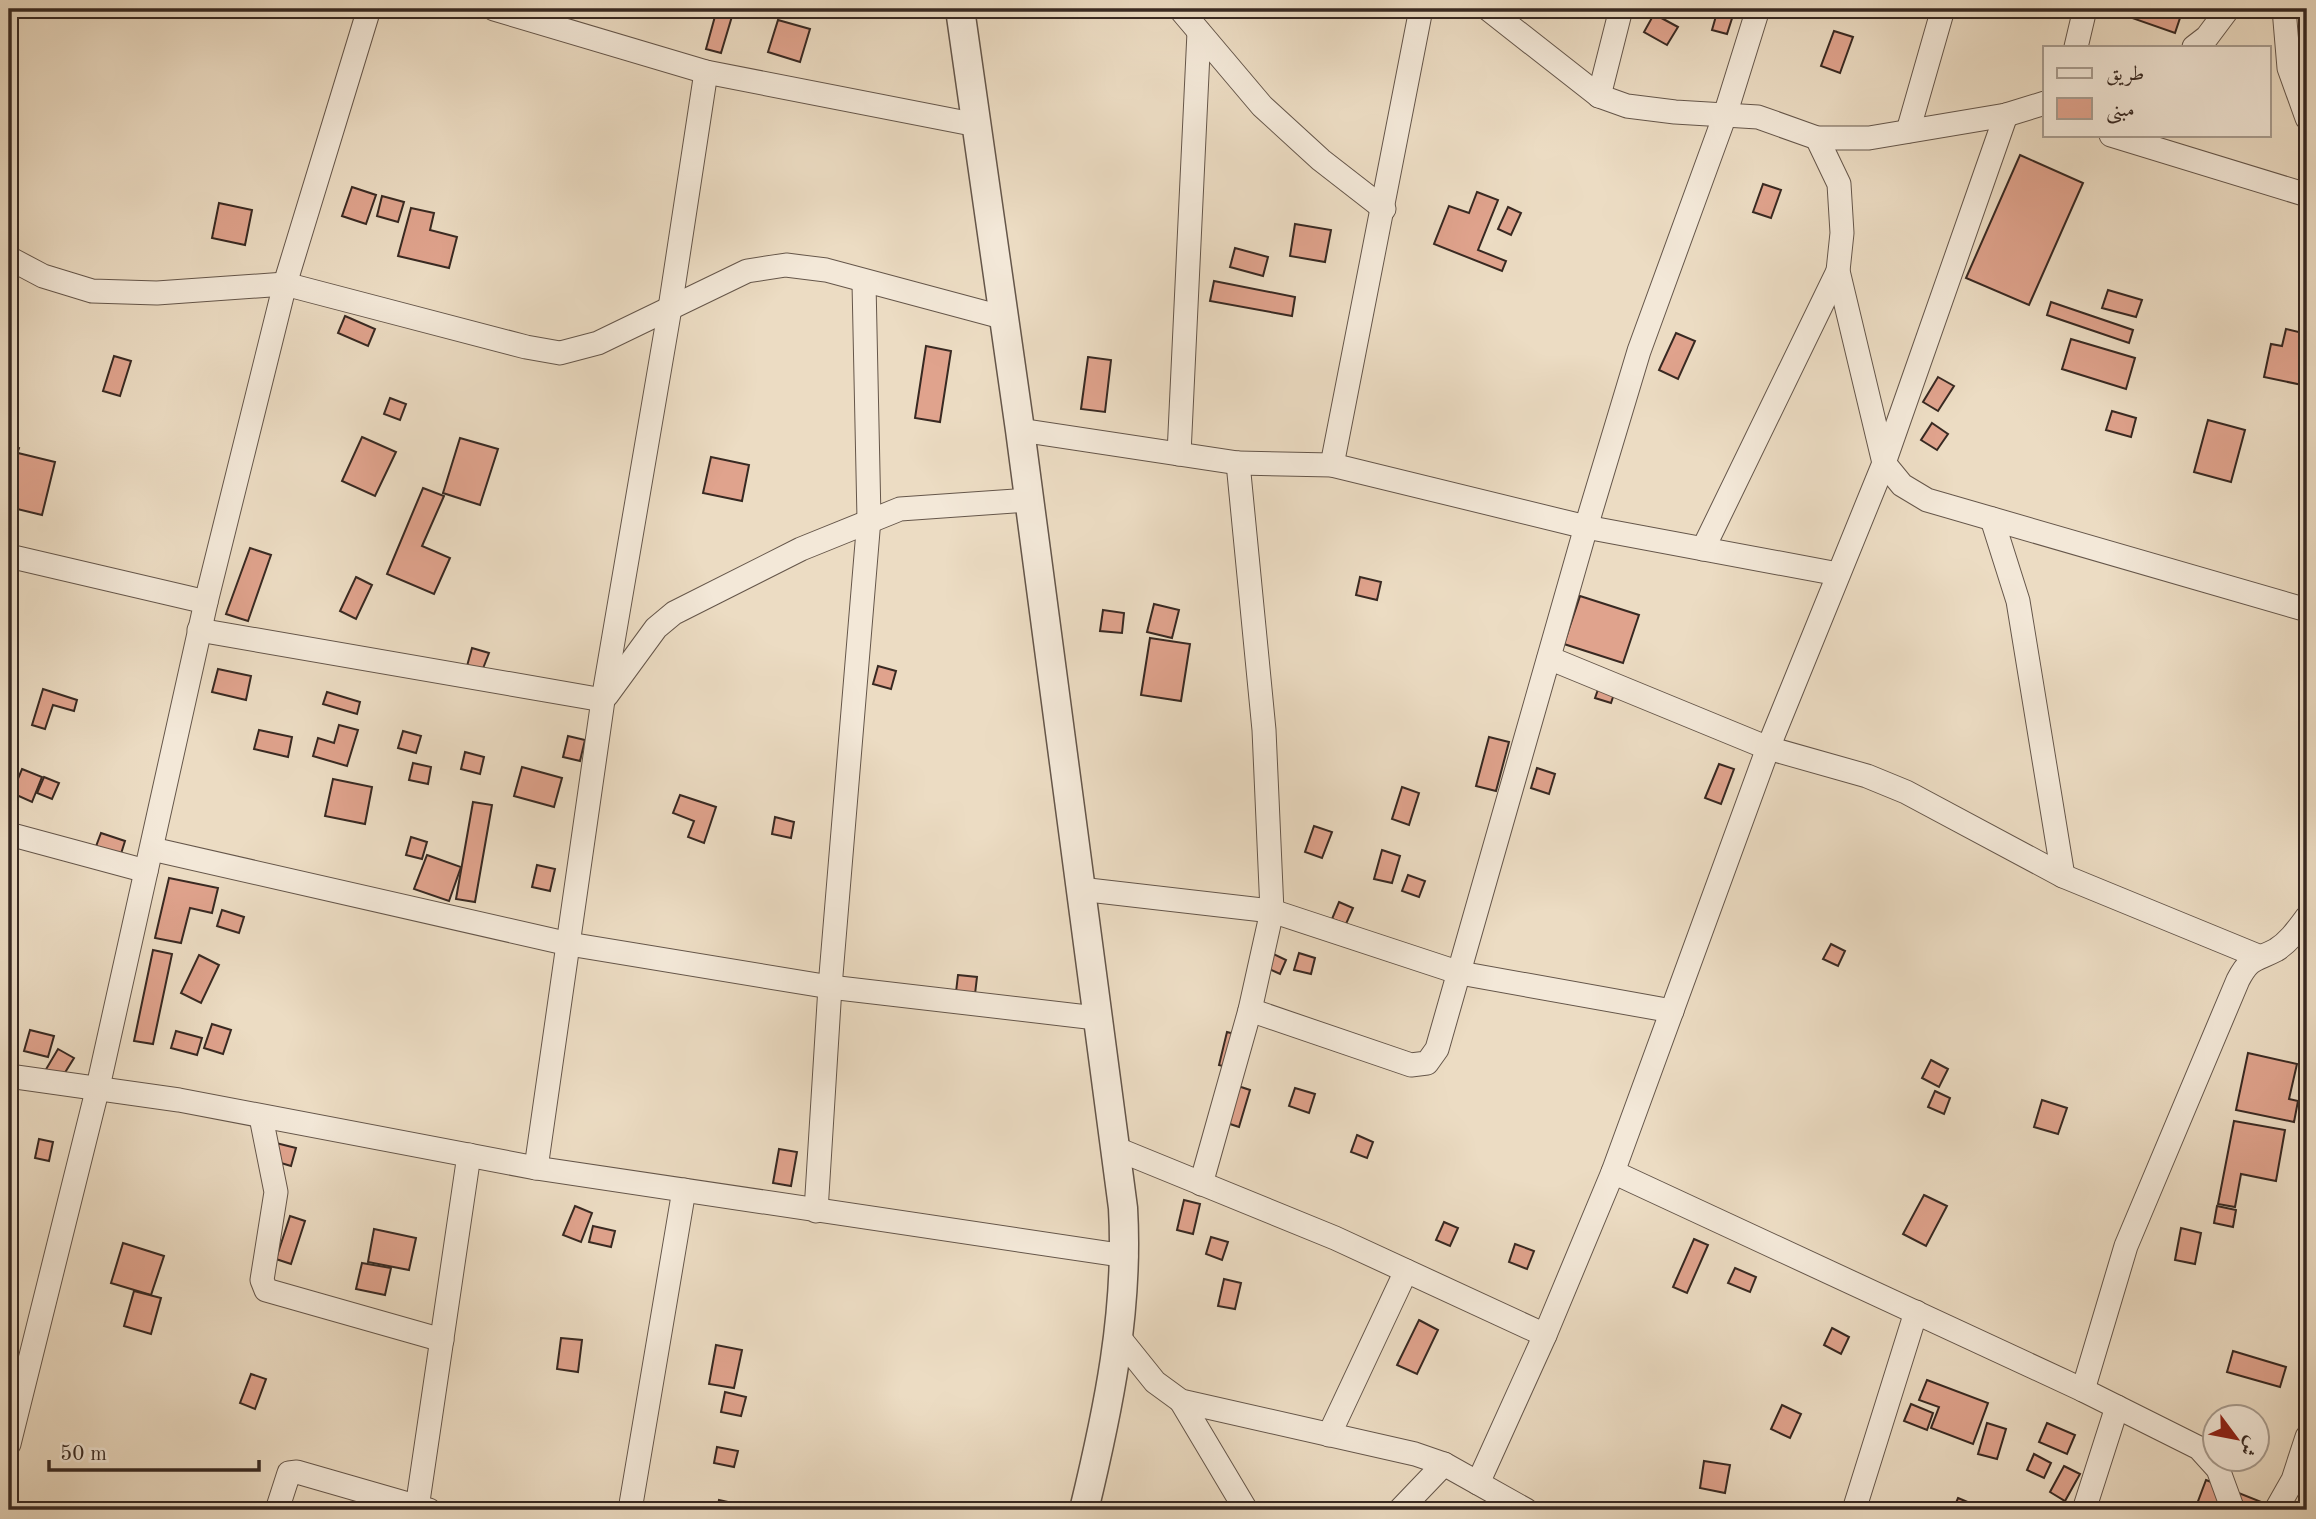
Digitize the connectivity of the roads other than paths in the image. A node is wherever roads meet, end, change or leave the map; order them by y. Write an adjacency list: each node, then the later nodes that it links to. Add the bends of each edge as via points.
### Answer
1 (369, 9): 30 (street)
2 (498, 9): 16 (street)
3 (960, 9): 21 (street)
4 (1180, 9): 13 (street)
5 (1421, 9): 26 (street)
6 (1488, 9): 17 (street)
7 (1621, 9): 17 (street)
8 (1758, 9): 19 (street)
9 (1943, 9): 22 (street)
10 (2085, 9): 14 (street)
11 (2228, 9): 15 (street)
12 (2284, 9): 20 (street, via 2289,68)
13 (1199, 32): 26 (street, via 1271,115); 34 (street)
14 (2076, 46)
15 (2195, 46)
16 (706, 72): 21 (street); 31 (street)
17 (1599, 96): 19 (street, via 1627,106)
18 (2030, 110): 22 (street); 36 (street)
19 (1725, 115): 24 (street, via 1758,117); 41 (street, via 1639,351)
20 (2307, 118)
21 (977, 125): 32 (street)
22 (1908, 131): 24 (street, via 1869,138)
23 (2114, 136): 25 (street)
24 (1817, 138): 28 (street, via 1839,184 1842,233)
25 (2307, 195)
26 (1384, 209): 37 (street)
27 (9, 258): 30 (street, via 43,276 92,291 157,293)
28 (1838, 271): 36 (street); 42 (street)
29 (864, 283): 31 (street, via 826,270 786,265 747,271); 32 (street); 39 (street)
30 (285, 284): 31 (street, via 560,353 597,343); 45 (street)
31 (670, 308): 49 (street)
32 (1005, 318): 33 (street)
33 (1020, 430): 34 (street); 38 (street)
34 (1179, 454): 35 (street)
35 (1238, 463): 37 (street); 55 (street, via 1264,730)
36 (1884, 463): 40 (street, via 1902,485 1927,500); 44 (street)
37 (1332, 465): 41 (street)
38 (1030, 500): 39 (street, via 900,509); 54 (street)
39 (869, 519): 49 (street, via 674,612 656,628); 60 (street)
40 (1992, 519): 46 (street); 53 (street, via 2018,601)
41 (1586, 527): 42 (street); 48 (street)
42 (1703, 549): 44 (street)
43 (9, 556): 45 (street)
44 (1838, 574): 50 (street)
45 (206, 602): 47 (street)
46 (2307, 610)
47 (200, 630): 49 (street); 52 (street)
48 (1549, 657): 50 (street); 59 (street)
49 (603, 700): 57 (street)
50 (1768, 748): 53 (street, via 1906,792); 62 (street)
51 (9, 834): 52 (street)
52 (149, 860): 57 (street); 65 (street)
53 (2063, 876): 58 (street)
54 (1080, 889): 55 (street); 63 (street)
55 (1272, 911): 59 (street); 61 (street)
56 (2307, 917): 58 (street, via 2293,936)
57 (569, 944): 60 (street); 69 (street)
58 (2258, 956): 80 (street, via 2238,980 2126,1246)
59 (1460, 973): 61 (street, via 1437,1049 1427,1063 1411,1065); 62 (street)
60 (830, 987): 63 (street); 73 (street)
61 (1250, 1010): 71 (street)
62 (1672, 1011): 70 (street)
63 (1097, 1018): 67 (street)
64 (9, 1076): 65 (street)
65 (99, 1087): 66 (street); 85 (street)
66 (261, 1117): 68 (street); 79 (street, via 276,1192 262,1280 266,1290)
67 (1117, 1149): 71 (street); 74 (street)
68 (469, 1156): 69 (street); 79 (street)
69 (536, 1168): 72 (street)
70 (1614, 1172): 76 (street); 77 (street)
71 (1201, 1184): 75 (street)
72 (684, 1190): 73 (street); 90 (street)
73 (816, 1211): 74 (street)
74 (1126, 1256): 78 (street)
75 (1406, 1270): 77 (street); 83 (street)
76 (1916, 1312): 80 (street); 95 (street)
77 (1545, 1335): 87 (street)
78 (1118, 1336): 81 (street, via 1155,1382); 91 (street)
79 (442, 1340): 88 (street)
80 (2083, 1390): 82 (street)
81 (1181, 1401): 83 (street); 92 (street)
82 (2117, 1407): 96 (street); 97 (street, via 2199,1448 2218,1469)
83 (1329, 1435): 86 (street)
84 (2307, 1437): 98 (street, via 2293,1480)
85 (9, 1444)
86 (1444, 1464): 87 (street); 93 (street)
87 (1478, 1483): 94 (street)
88 (423, 1509): 89 (street, via 297,1472 289,1473)
89 (277, 1510)
90 (630, 1510)
91 (1084, 1510)
92 (1246, 1510)
93 (1400, 1510)
94 (1526, 1510)
95 (1854, 1510)
96 (2084, 1510)
97 (2233, 1510)
98 (2276, 1510)

